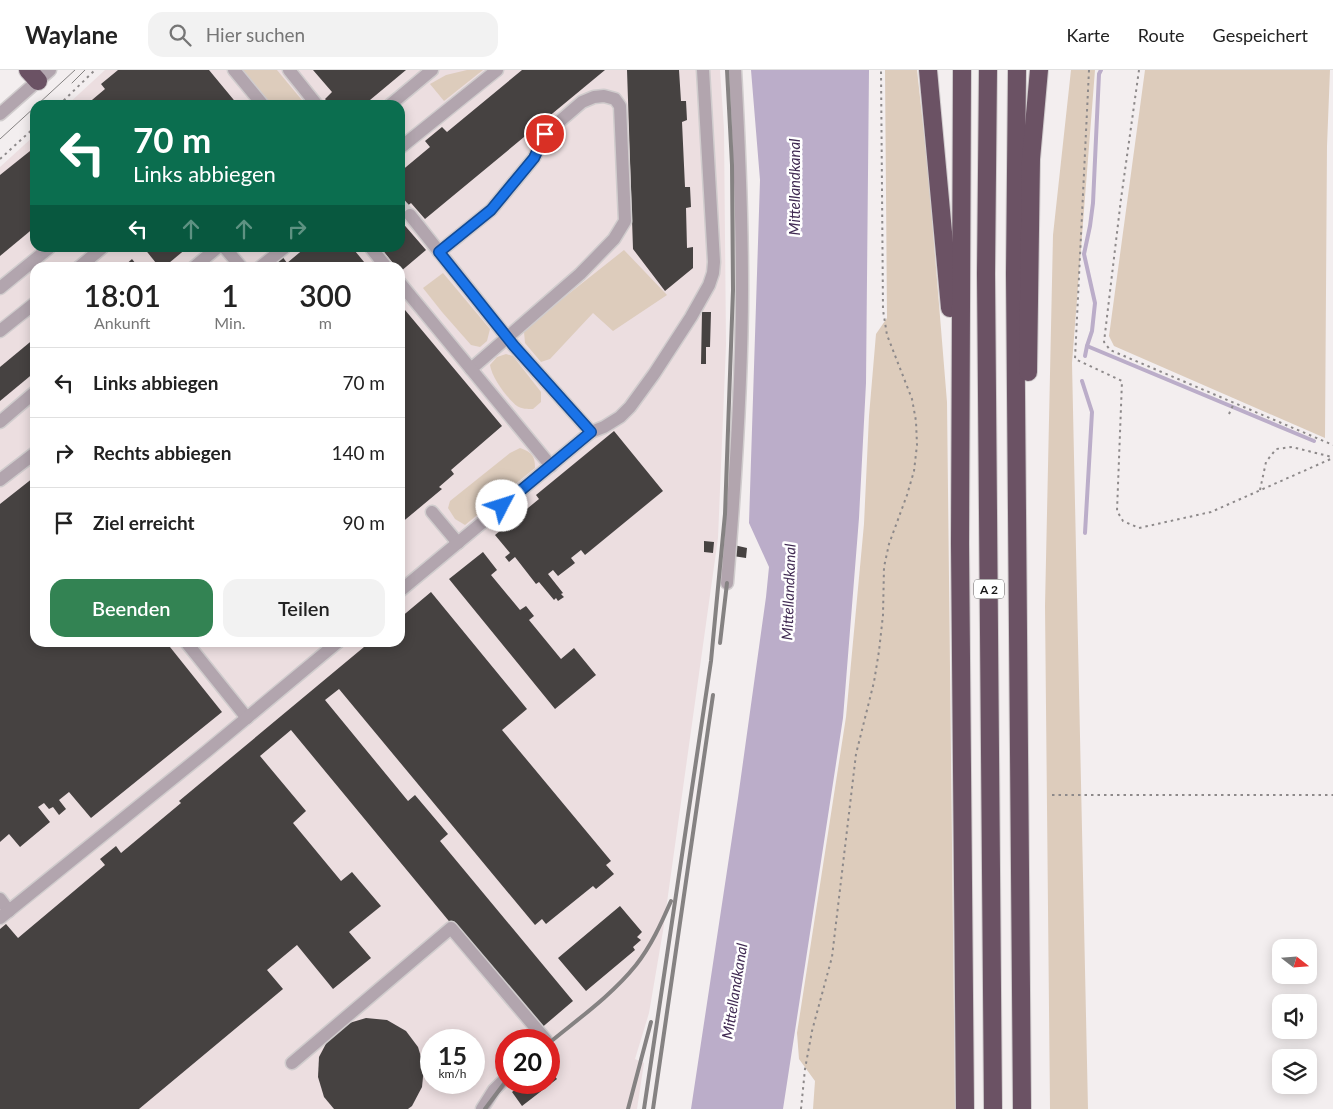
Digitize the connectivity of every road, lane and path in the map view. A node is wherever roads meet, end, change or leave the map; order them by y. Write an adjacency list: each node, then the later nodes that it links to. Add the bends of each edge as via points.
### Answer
1 (94, 70): 18 (path)
2 (224, 70): 19 (street)
3 (234, 70): 20 (street)
4 (289, 70): 21 (street)
5 (432, 70): 22 (street)
6 (497, 70): 25 (street)
7 (703, 70): 52 (street, via 713,274 691,317 630,407 620,417)
8 (734, 70): 63 (street, via 740,166 742,290 738,428)
9 (880, 70): 76 (path, via 883,310 887,335 912,399 917,445 908,495 889,544 884,567 880,651 856,754 832,957 812,1031)
10 (928, 70): 62 (highway, via 950,303)
11 (962, 70): 62 (highway)
12 (988, 70): 78 (highway, A 2, via 986,274)
13 (1017, 70): 60 (highway, A 2)
14 (1039, 70): 60 (highway, via 1031,159 1027,418)
15 (1089, 70): 58 (path, via 1075,359 1122,381 1117,511 1124,521 1139,528 1212,512)
16 (1139, 70): 49 (path, via 1104,342 1110,350)
17 (39, 74): 23 (street)
18 (64, 100)
19 (249, 100)
20 (259, 100)
21 (313, 100)
22 (396, 100)
23 (0, 114)
24 (30, 132): 26 (path)
25 (405, 144)
26 (0, 159)
27 (410, 215): 34 (street)
28 (44, 252): 35 (street)
29 (97, 252): 36 (street)
30 (211, 252): 37 (street)
31 (228, 252): 38 (street)
32 (279, 252): 39 (street)
33 (374, 252): 40 (street)
34 (439, 252): 46 (street); 46 (street, via 491,210 534,158 545,134 582,102 604,96 615,99 620,106 625,220 608,246)
35 (32, 262)
36 (85, 262)
37 (200, 262)
38 (237, 262)
39 (266, 262)
40 (382, 262)
41 (30, 264): 42 (street)
42 (0, 288)
43 (405, 289): 47 (street)
44 (30, 307): 45 (street)
45 (0, 332)
46 (508, 338): 47 (street); 52 (street)
47 (471, 370): 56 (street)
48 (30, 396): 51 (street)
49 (1234, 403): 50 (path); 53 (path)
50 (1229, 414)
51 (0, 422)
52 (591, 432): 56 (street)
53 (1333, 445)
54 (30, 458): 57 (street)
55 (1333, 458): 58 (path); 58 (path, via 1292,447 1276,449 1266,462)
56 (551, 466): 61 (street)
57 (0, 480)
58 (1260, 490)
59 (432, 512): 61 (street)
60 (1017, 532): 79 (highway, A 2)
61 (458, 543): 64 (street)
62 (960, 544): 77 (highway)
63 (728, 583)
64 (405, 587)
65 (190, 647): 67 (street)
66 (328, 647): 67 (street)
67 (247, 718): 71 (street)
68 (1052, 795): 69 (path)
69 (1333, 795)
70 (0, 899): 71 (street)
71 (5, 915)
72 (537, 1029): 73 (street, via 451,928)
73 (292, 1063)
74 (495, 1089): 75 (street)
75 (482, 1109)
76 (801, 1109)
77 (966, 1109)
78 (993, 1109)
79 (1022, 1109)

